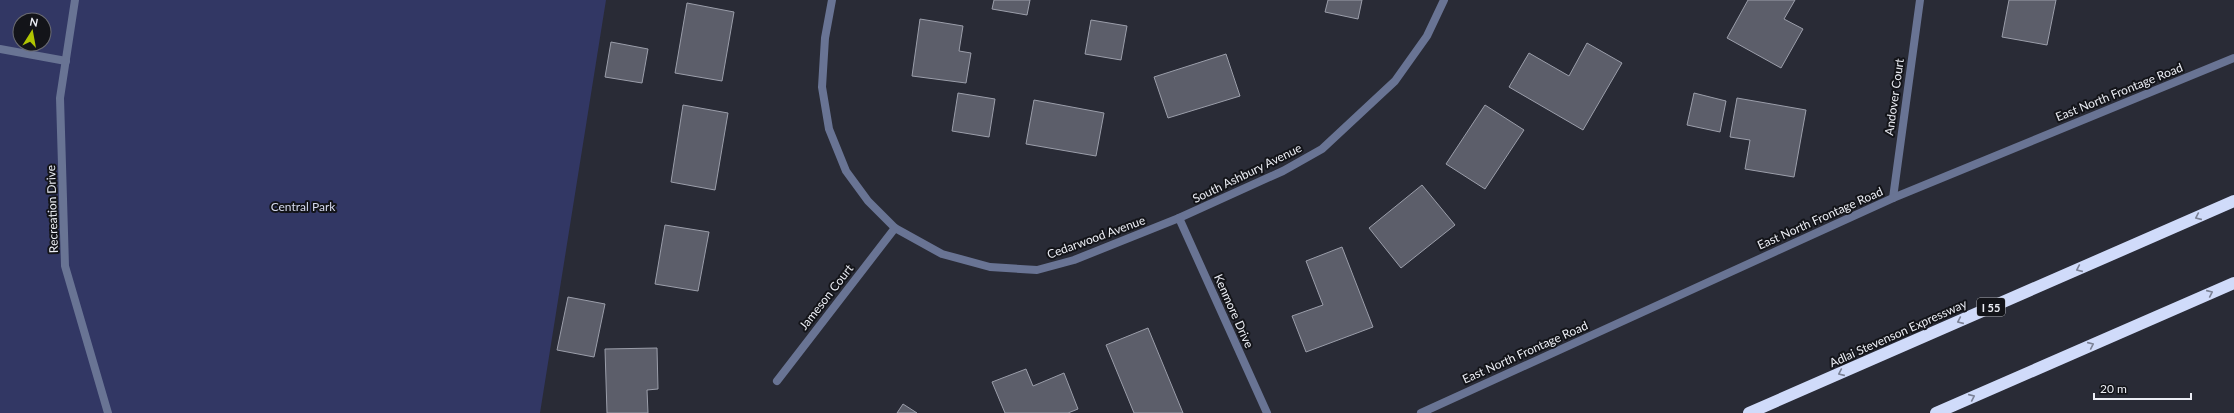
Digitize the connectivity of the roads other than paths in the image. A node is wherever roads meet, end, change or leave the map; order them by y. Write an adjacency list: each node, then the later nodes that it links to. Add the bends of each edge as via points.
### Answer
1 (75, 0): 7 (street, Recreation Drive)
2 (832, 0): 11 (street, Cedarwood Avenue, via 822,87 829,129 846,171 868,201)
3 (1444, 0): 10 (street, South Ashbury Avenue, via 1427,36 1395,81 1322,149 1283,171)
4 (1920, 0): 8 (street, Andover Court)
5 (0, 50): 7 (street)
6 (2234, 58): 8 (street, East North Frontage Road)
7 (66, 61): 14 (street, Recreation Drive, via 60,98 65,266)
8 (1893, 198): 16 (street, East North Frontage Road)
9 (2234, 202): 17 (highway, Adlai Stevenson Expressway / I 55, one-way to 17)
10 (1179, 218): 11 (street, Cedarwood Avenue, via 1074,260 1037,270 990,267 942,254); 15 (street, Kenmore Drive)
11 (895, 228): 13 (street, Jameson Court)
12 (2234, 282): 18 (highway, one-way to 12)
13 (777, 381)
14 (108, 413)
15 (1267, 413)
16 (1421, 413)
17 (1749, 413)
18 (1936, 413)

